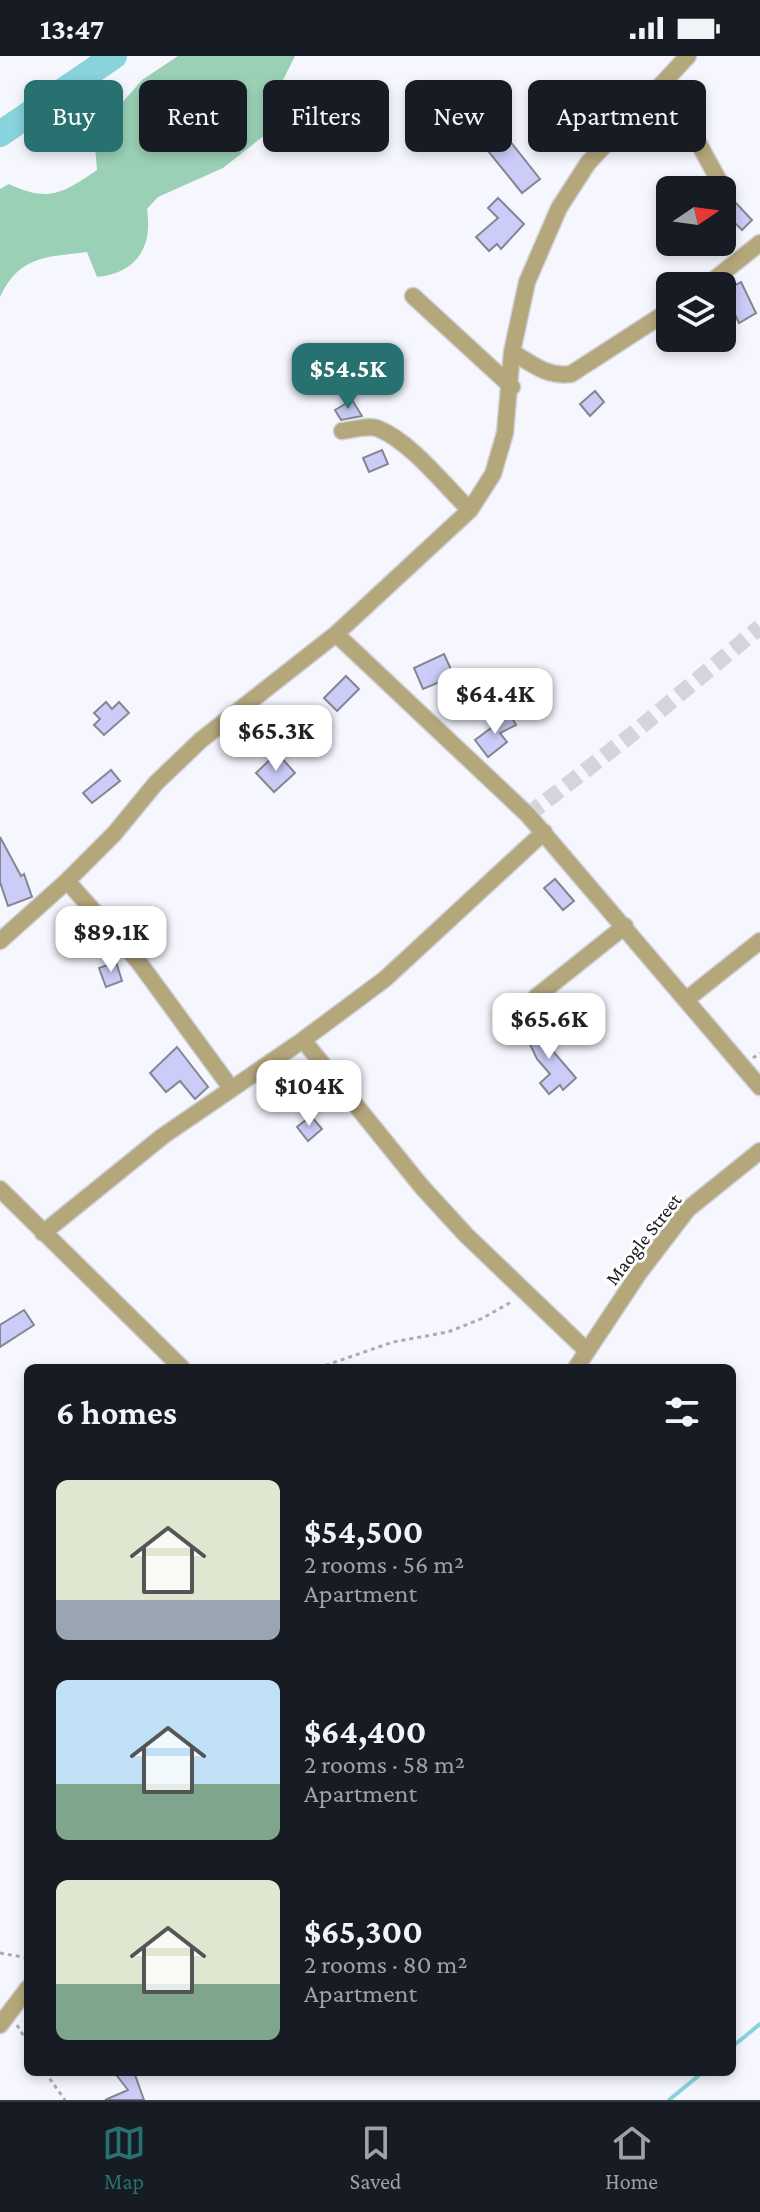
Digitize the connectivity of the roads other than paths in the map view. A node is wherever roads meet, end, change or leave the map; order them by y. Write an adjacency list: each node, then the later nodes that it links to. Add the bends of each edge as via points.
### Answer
1 (688, 56): 2 (street)
2 (667, 80)
3 (598, 152): 10 (street, via 559,208 527,282)
4 (703, 152): 5 (street)
5 (716, 176)
6 (760, 243): 7 (street)
7 (724, 272)
8 (413, 296): 11 (street)
9 (656, 319): 10 (street, via 571,374 555,376)
10 (512, 352): 11 (street)
11 (512, 387): 13 (street, via 493,474)
12 (342, 431): 13 (street, via 380,429)
13 (470, 510): 14 (street)
14 (336, 634): 15 (street); 16 (street, via 201,740)
15 (544, 832): 17 (street); 22 (street, via 385,979)
16 (67, 881): 18 (street); 24 (street, via 138,961)
17 (625, 926): 20 (street); 21 (street)
18 (0, 941)
19 (760, 941): 21 (street)
20 (536, 997)
21 (687, 999): 23 (street)
22 (303, 1040): 24 (street); 28 (street, via 422,1187)
23 (760, 1087)
24 (231, 1088): 27 (street)
25 (760, 1151): 28 (street, Maogle Street, via 688,1209)
26 (0, 1189): 27 (street)
27 (43, 1233): 29 (street)
28 (586, 1350): 30 (street, Maogle Street)
29 (178, 1364)
30 (578, 1364)
31 (24, 1993): 32 (street)
32 (2, 2018)

